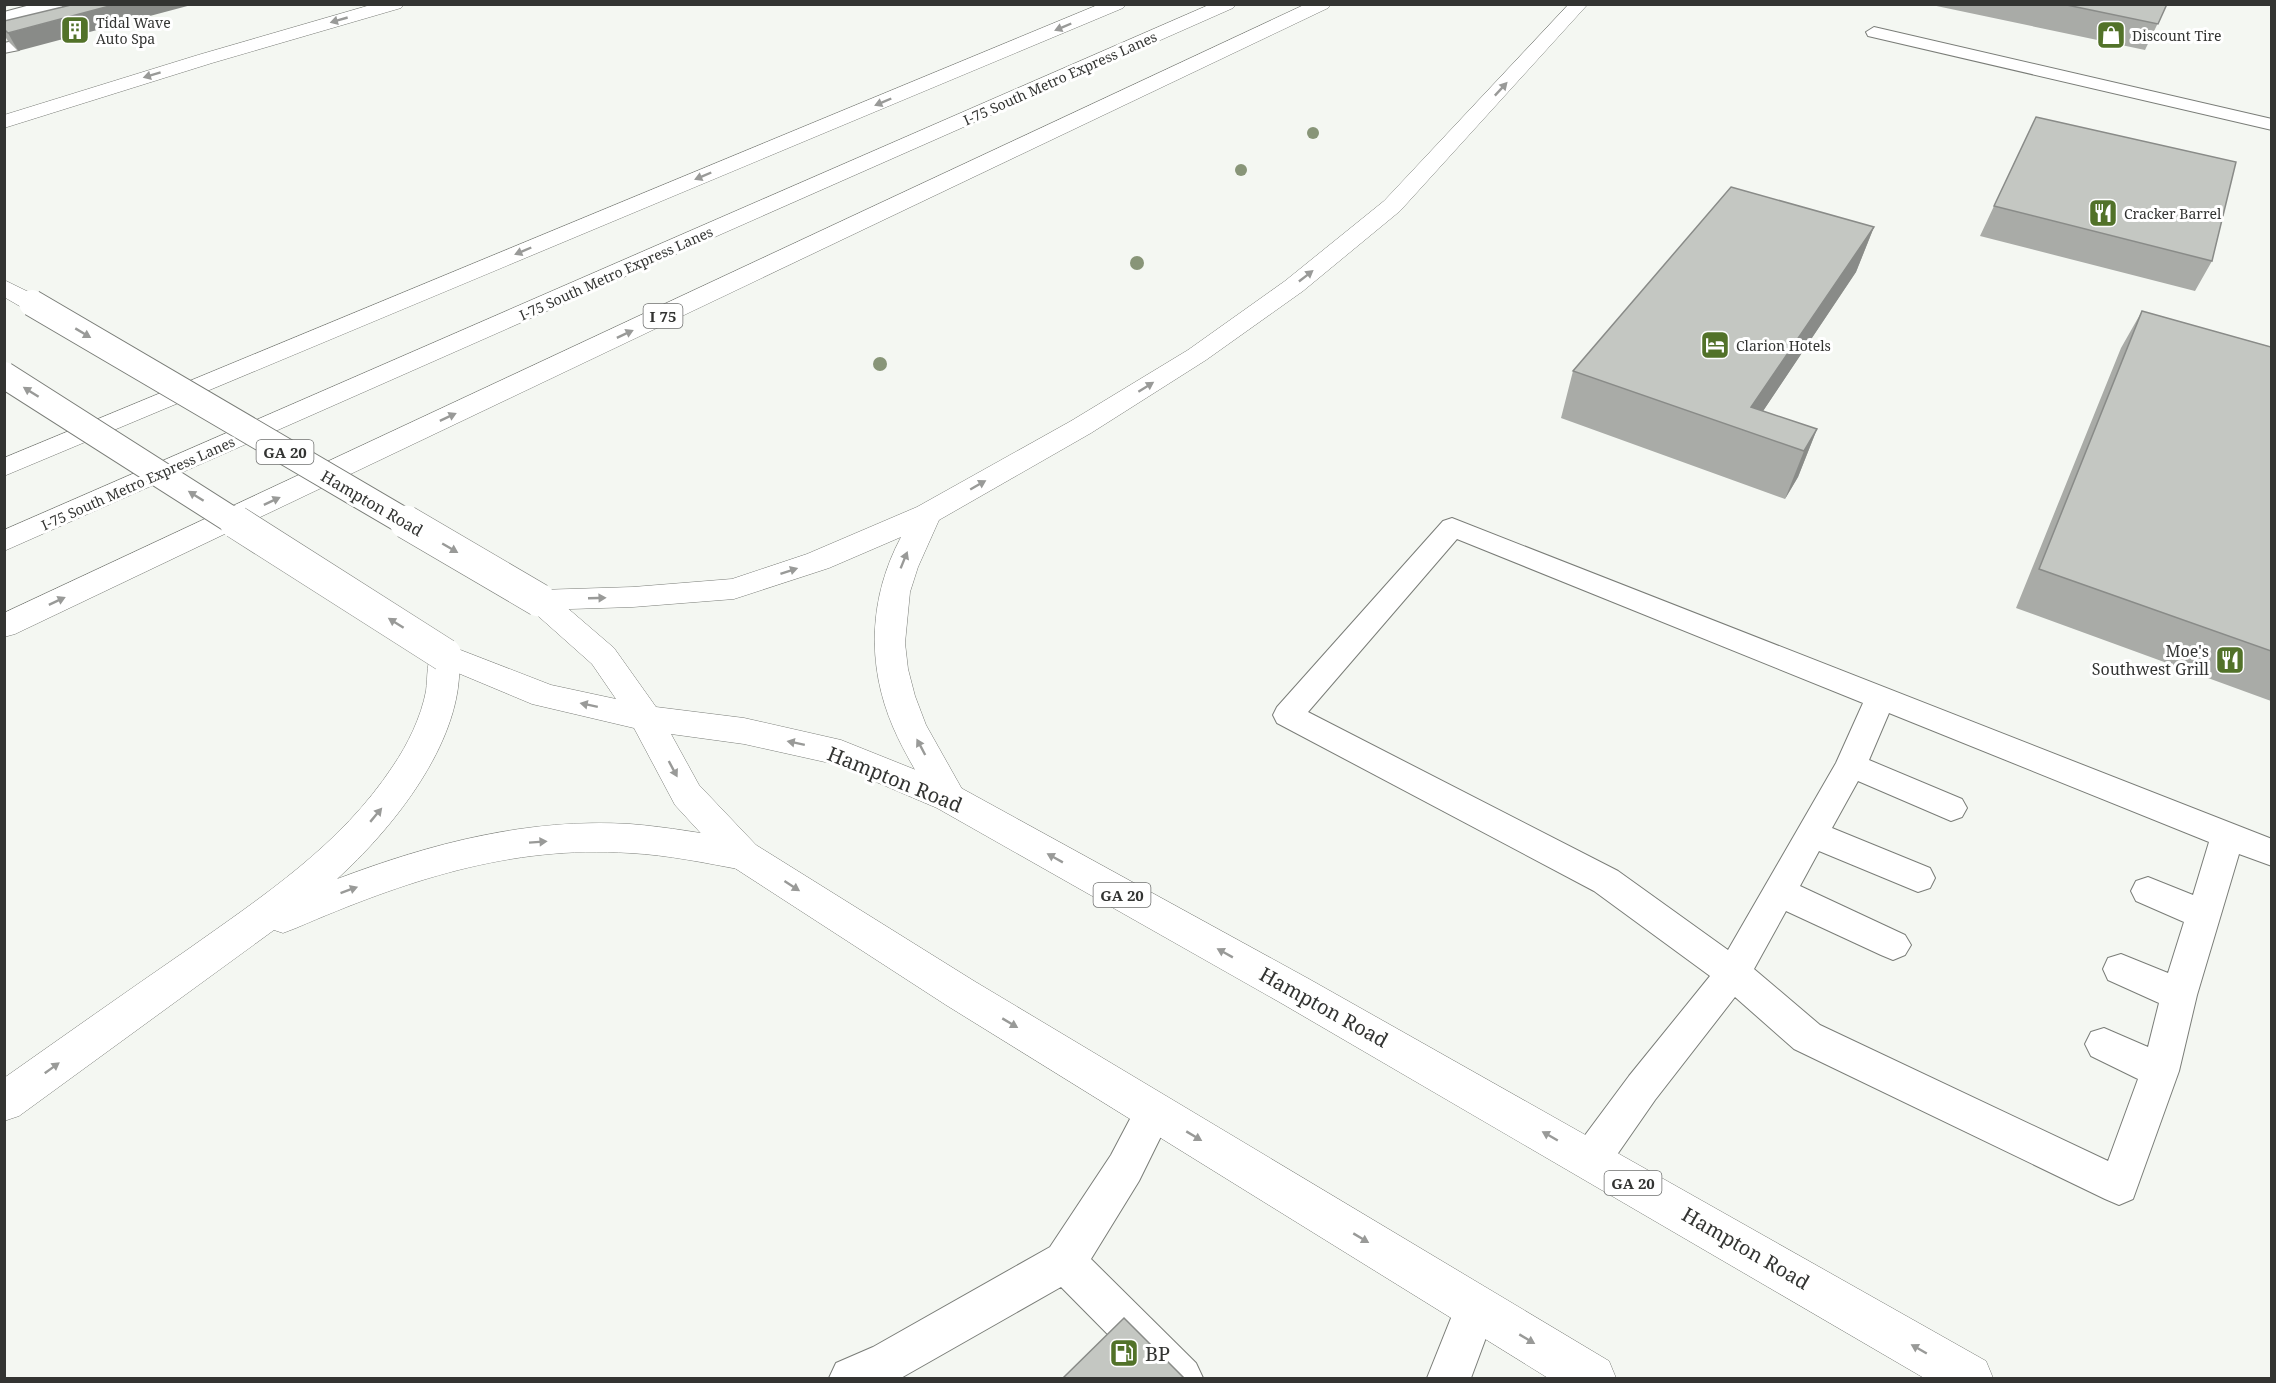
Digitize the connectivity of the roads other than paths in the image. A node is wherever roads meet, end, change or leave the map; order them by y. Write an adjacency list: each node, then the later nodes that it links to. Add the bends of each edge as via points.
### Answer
1 (395, 4): 9 (main road, one-way to 9)
2 (1117, 4): 15 (main road, one-way to 15)
3 (1227, 4): 17 (main road, I-75 South Metro Express Lanes)
4 (1322, 4): 19 (main road, I 75, one-way to 4)
5 (1580, 4): 16 (main road, one-way to 5, via 1197,355 1294,286 1392,206)
6 (47, 6): 7 (lane)
7 (12, 12)
8 (1874, 33): 12 (lane)
9 (35, 111): 10 (main road); 11 (main road)
10 (4, 117)
11 (4, 122)
12 (2271, 125)
13 (4, 287): 18 (main road, Hampton Road / GA 20, one-way to 18, bridge)
14 (4, 375): 20 (main road, Hampton Road / GA 20, one-way to 14, bridge)
15 (4, 468)
16 (927, 514): 18 (main road, one-way to 16, via 734,589 818,561); 24 (main road, one-way to 16, via 909,725 896,687 890,652 896,580)
17 (4, 542)
18 (539, 600): 22 (main road, Hampton Road / GA 20, via 603,656)
19 (4, 626)
20 (445, 655): 22 (main road, Hampton Road / GA 20, one-way to 20, via 544,696); 34 (main road, one-way to 20, via 337,857 388,800 429,733 441,692)
21 (1881, 697): 23 (lane); 27 (lane); 37 (lane, via 1452,527 1288,715 1606,881)
22 (646, 718): 24 (main road, Hampton Road / GA 20, one-way to 22, via 841,753 744,731); 29 (main road, Hampton Road / GA 20, one-way to 29, via 687,795)
23 (1851, 765): 25 (lane); 26 (lane)
24 (949, 798): 43 (main road, Hampton Road / GA 20, one-way to 24)
25 (1951, 807)
26 (1811, 833): 30 (lane); 32 (lane)
27 (2228, 835): 28 (lane); 33 (lane)
28 (2271, 853)
29 (743, 855): 34 (main road, one-way to 29, via 397,872 452,855 522,843 595,838 665,842); 42 (main road, Hampton Road / GA 20, one-way to 42)
30 (1918, 878)
31 (2148, 891): 33 (lane)
32 (1779, 892): 35 (lane); 37 (lane)
33 (2203, 915): 38 (lane)
34 (237, 936): 41 (main road, one-way to 34)
35 (1893, 945)
36 (2121, 969): 38 (lane)
37 (1733, 973): 40 (lane, via 1807,1037 2120,1186); 43 (lane)
38 (2179, 995): 40 (lane)
39 (2104, 1044): 40 (lane)
40 (2160, 1071)
41 (4, 1102)
42 (1154, 1112): 44 (lane, via 1125,1168); 45 (main road, Hampton Road / GA 20, one-way to 45)
43 (1591, 1159): 50 (main road, Hampton Road / GA 20, one-way to 43)
44 (1065, 1262): 46 (lane, via 888,1362); 47 (lane)
45 (1476, 1308): 48 (lane); 49 (main road, Hampton Road / GA 20, one-way to 49)
46 (851, 1378)
47 (1181, 1378)
48 (1449, 1378)
49 (1592, 1378)
50 (1969, 1378)

